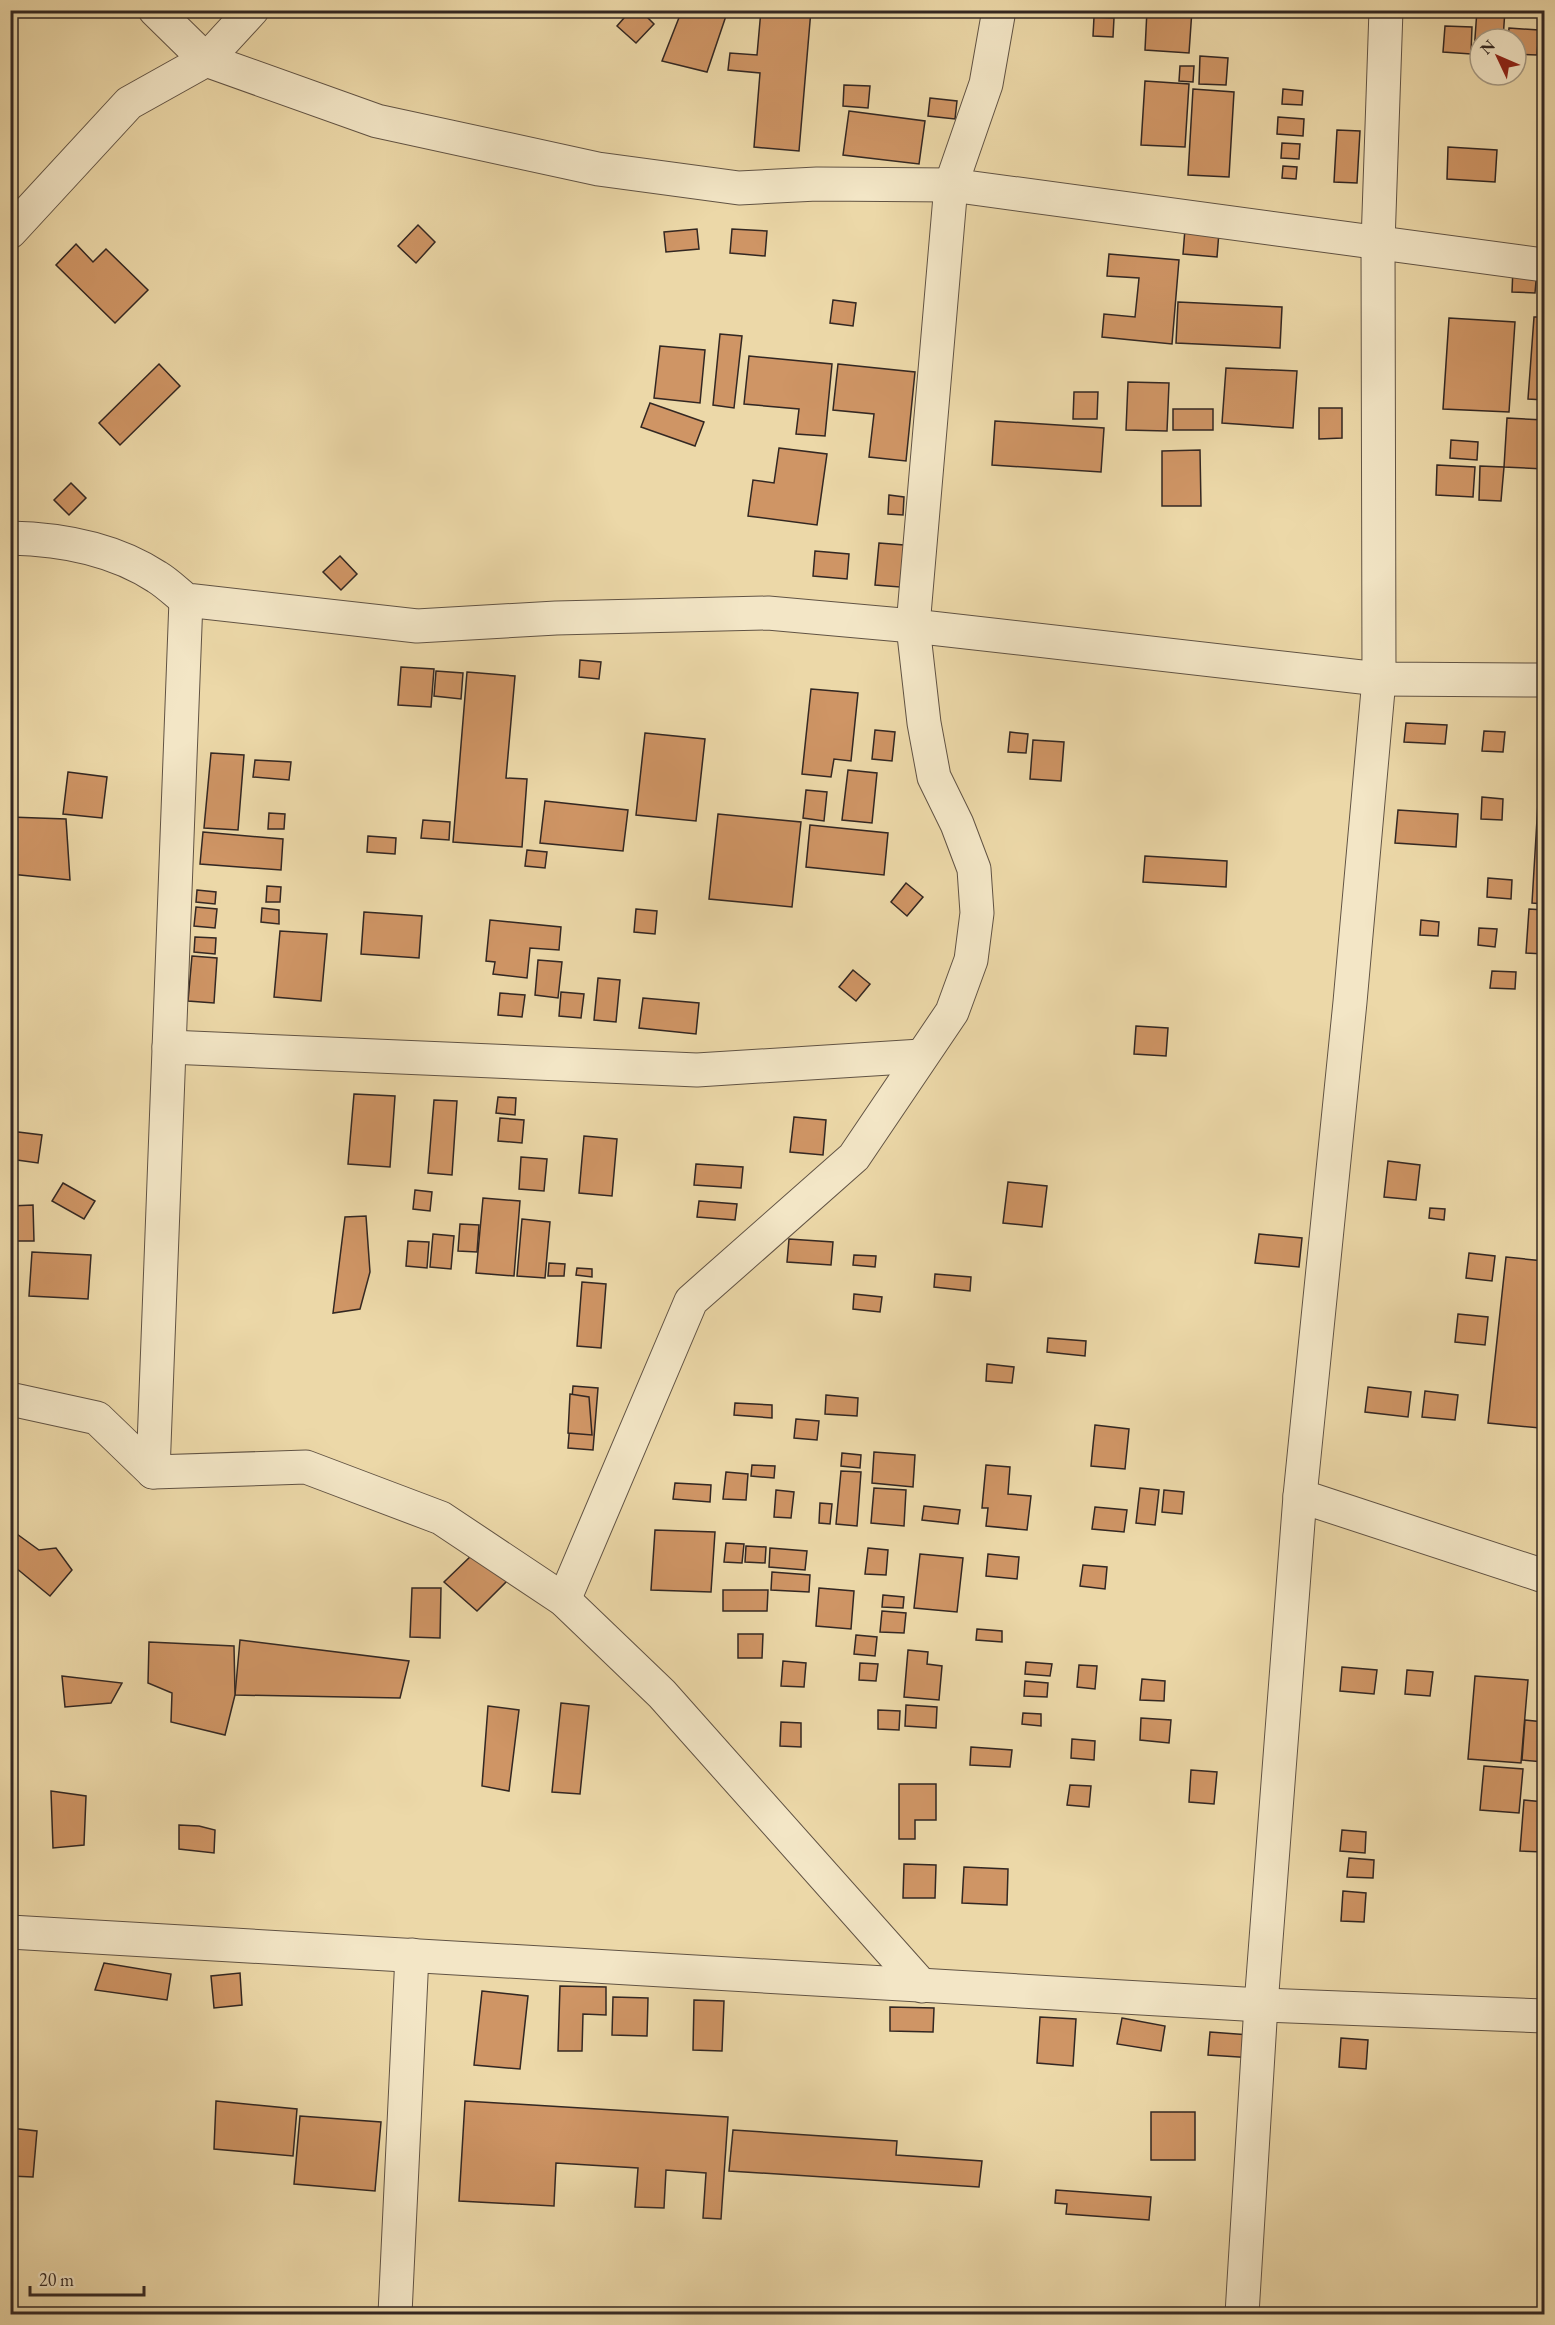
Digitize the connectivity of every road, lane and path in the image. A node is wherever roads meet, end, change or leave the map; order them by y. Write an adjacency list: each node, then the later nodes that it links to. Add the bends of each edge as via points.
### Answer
1 (155, 10): 5 (street)
2 (252, 10): 5 (street)
3 (999, 10): 6 (street, via 986,84)
4 (1386, 10): 8 (street)
5 (206, 60): 6 (street, via 377,121 598,169 739,188); 7 (street, via 129,103)
6 (951, 184): 8 (street); 12 (street)
7 (10, 232)
8 (1378, 243): 9 (street); 13 (street)
9 (1545, 265)
10 (10, 538): 11 (street, via 84,546 122,558 157,577)
11 (186, 600): 12 (street, via 417,626 768,613); 15 (street)
12 (913, 626): 13 (street); 16 (street, via 934,777 974,869 977,913 971,960 952,1012)
13 (1379, 679): 14 (street); 19 (street)
14 (1545, 680)
15 (169, 1047): 16 (street, via 697,1070); 18 (street)
16 (921, 1056): 21 (street, via 854,1157 691,1301)
17 (10, 1399): 18 (street, via 98,1418)
18 (153, 1472): 21 (street, via 306,1467 441,1518)
19 (1300, 1496): 20 (street); 25 (street)
20 (1545, 1576)
21 (564, 1600): 24 (street, via 662,1694)
22 (10, 1932): 23 (street)
23 (412, 1955): 24 (street); 27 (street)
24 (922, 1986): 25 (street)
25 (1261, 2006): 26 (street); 28 (street)
26 (1545, 2016)
27 (395, 2314)
28 (1242, 2314)

